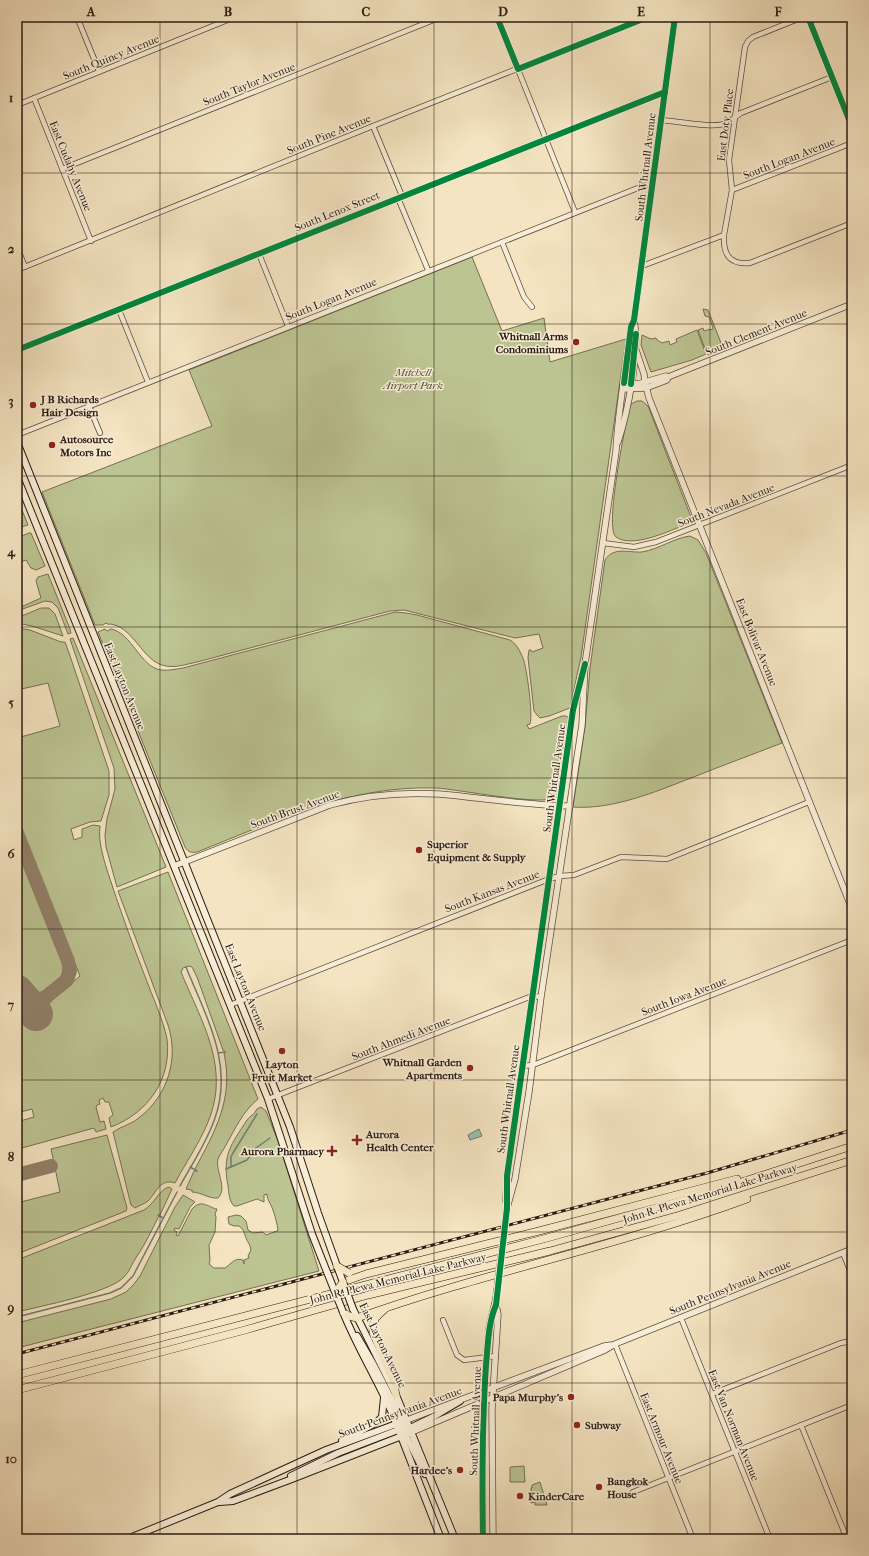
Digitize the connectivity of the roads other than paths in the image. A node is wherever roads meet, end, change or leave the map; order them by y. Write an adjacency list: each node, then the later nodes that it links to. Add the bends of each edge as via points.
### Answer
1 (77, 17): 10 (street)
2 (235, 17): 10 (street, South Quincy Avenue)
3 (442, 17): 21 (street, South Taylor Avenue)
4 (497, 17): 9 (street)
5 (648, 17): 9 (street, South Pine Avenue)
6 (675, 17): 12 (street, South Whitnall Avenue)
7 (803, 17): 15 (street, East Doty Place, via 752,37 748,41)
8 (808, 17): 11 (street)
9 (518, 69): 17 (street, South Pine Avenue); 19 (street)
10 (99, 71): 13 (street, South Quincy Avenue)
11 (832, 77): 15 (street); 18 (street)
12 (665, 92): 16 (street, South Whitnall Avenue); 19 (street, South Lenox Street)
13 (34, 98): 14 (street, South Quincy Avenue); 21 (street, East Cudahy Avenue)
14 (17, 105)
15 (735, 117): 16 (street, via 728,122 713,125); 23 (street, East Doty Place, via 729,160)
16 (661, 120): 22 (street, South Whitnall Avenue)
17 (373, 126): 24 (street); 28 (street, South Pine Avenue)
18 (852, 127)
19 (546, 139): 24 (street, South Lenox Street); 25 (street)
20 (852, 143): 23 (street, South Logan Avenue)
21 (62, 169): 28 (street, East Cudahy Avenue)
22 (653, 182): 25 (street, South Logan Avenue); 33 (street, South Whitnall Avenue)
23 (732, 190): 27 (street, East Doty Place)
24 (400, 197): 31 (street, South Lenox Street); 35 (street)
25 (575, 212): 29 (street, South Logan Avenue)
26 (852, 223): 27 (street, East Doty Place, via 756,262 744,264 734,262 727,255 723,244)
27 (724, 235): 33 (street)
28 (91, 241): 32 (street, South Pine Avenue)
29 (502, 242): 35 (street, South Logan Avenue); 37 (street, via 524,297)
30 (17, 247): 32 (street)
31 (259, 254): 38 (street, South Lenox Street); 40 (street)
32 (25, 266): 34 (street, South Pine Avenue)
33 (642, 266): 39 (street, South Whitnall Avenue)
34 (17, 270)
35 (428, 270): 40 (street, South Logan Avenue)
36 (852, 304): 44 (street, South Clement Avenue)
37 (532, 307)
38 (119, 310): 42 (street, South Lenox Street); 43 (street)
39 (634, 320): 41 (street, South Whitnall Avenue); 45 (street, South Whitnall Avenue)
40 (288, 326): 43 (street, South Logan Avenue)
41 (635, 347): 44 (street, East Bolivar Avenue); 46 (street, South Whitnall Avenue)
42 (17, 350)
43 (148, 382): 47 (street, South Logan Avenue)
44 (646, 385): 46 (street, South Clement Avenue); 54 (street, East Bolivar Avenue)
45 (623, 386): 46 (street, South Clement Avenue); 51 (street, South Whitnall Avenue, via 617,417)
46 (631, 387): 51 (street, South Whitnall Avenue)
47 (89, 406): 48 (street); 49 (street, South Logan Avenue)
48 (100, 433)
49 (17, 435)
50 (17, 442): 60 (main road, East Layton Avenue)
51 (616, 451): 55 (street, South Whitnall Avenue)
52 (852, 465): 54 (street, South Nevada Avenue)
53 (17, 477): 61 (main road, East Layton Avenue)
54 (700, 525): 55 (street, South Nevada Avenue, via 644,546); 57 (street, East Bolivar Avenue)
55 (603, 543): 56 (street, South Whitnall Avenue)
56 (585, 664): 58 (street, South Whitnall Avenue, via 574,710); 59 (street, South Whitnall Avenue, via 582,724)
57 (809, 802): 62 (street, South Kansas Avenue, via 667,859 621,857 574,876); 65 (street, East Bolivar Avenue)
58 (560, 806): 59 (street, South Brust Avenue); 60 (street, South Brust Avenue, via 431,794 357,799 323,808); 63 (street, South Whitnall Avenue)
59 (570, 806): 62 (street, South Whitnall Avenue)
60 (184, 862): 61 (street, South Brust Avenue); 72 (main road, East Layton Avenue)
61 (174, 866): 73 (main road, East Layton Avenue)
62 (560, 876): 63 (street, South Kansas Avenue); 69 (street, South Whitnall Avenue)
63 (549, 879): 68 (street, South Whitnall Avenue); 72 (street, South Kansas Avenue)
64 (852, 889): 65 (street)
65 (845, 892): 66 (street, East Bolivar Avenue)
66 (852, 909)
67 (852, 940): 74 (street, South Iowa Avenue)
68 (540, 942): 69 (street); 70 (street, South Whitnall Avenue)
69 (550, 944): 71 (street, South Whitnall Avenue)
70 (532, 996): 71 (street, South Ahmedi Avenue); 75 (street, South Whitnall Avenue); 76 (street, South Ahmedi Avenue)
71 (541, 997): 74 (street, South Whitnall Avenue)
72 (240, 1001): 73 (street, South Kansas Avenue); 76 (main road, East Layton Avenue)
73 (230, 1005): 77 (main road, East Layton Avenue)
74 (532, 1065): 75 (street, South Iowa Avenue); 82 (street, South Whitnall Avenue, via 515,1180)
75 (522, 1066): 82 (street, South Whitnall Avenue, via 507,1176)
76 (278, 1096): 77 (street, South Ahmedi Avenue); 85 (main road, East Layton Avenue)
77 (268, 1099): 88 (main road, East Layton Avenue, bridge, via 312,1234)
78 (852, 1146): 79 (main road, John R. Plewa Memorial Lake Parkway)
79 (823, 1157): 87 (main road); 99 (main road, John R. Plewa Memorial Lake Parkway, via 705,1194 547,1238)
80 (852, 1160): 81 (main road, John R. Plewa Memorial Lake Parkway)
81 (837, 1166): 90 (main road, via 695,1218 478,1278); 101 (main road, John R. Plewa Memorial Lake Parkway, via 680,1215 543,1253 368,1295)
82 (506, 1208): 89 (street, South Whitnall Avenue, bridge)
83 (852, 1249): 84 (street, South Pennsylvania Avenue)
84 (843, 1253): 86 (street); 93 (street, South Pennsylvania Avenue)
85 (337, 1266): 87 (main road, bridge); 87 (main road, East Layton Avenue, bridge)
86 (852, 1276)
87 (347, 1278): 88 (main road, bridge, via 338,1289); 92 (main road, East Layton Avenue, bridge)
88 (337, 1298): 91 (main road, East Layton Avenue, bridge)
89 (496, 1305): 97 (street, South Whitnall Avenue); 98 (street, South Whitnall Avenue, via 492,1313)
90 (388, 1306): 92 (main road); 105 (main road, via 374,1319 372,1326 393,1380)
91 (344, 1315): 92 (main road); 103 (main road, East Layton Avenue); 111 (main road, via 372,1362)
92 (357, 1318): 105 (main road, East Layton Avenue)
93 (681, 1318): 96 (street, South Pennsylvania Avenue); 104 (street, East Van Norman Avenue)
94 (443, 1320): 98 (street, via 460,1358 464,1360)
95 (852, 1341): 104 (street, via 841,1343)
96 (615, 1344): 100 (street, South Pennsylvania Avenue); 106 (street, South Pennsylvania Avenue, via 568,1367); 114 (street, East Armour Avenue)
97 (496, 1356): 98 (street); 100 (street, South Whitnall Avenue)
98 (487, 1357): 102 (street, South Whitnall Avenue)
99 (17, 1375)
100 (494, 1388): 102 (street, South Pennsylvania Avenue); 106 (street, South Whitnall Avenue)
101 (17, 1390)
102 (484, 1392): 107 (street, South Pennsylvania Avenue); 108 (street, South Whitnall Avenue)
103 (384, 1394): 111 (main road, East Layton Avenue); 112 (main road, via 384,1409 382,1417 377,1422)
104 (712, 1394): 113 (street, East Van Norman Avenue)
105 (396, 1395): 111 (main road, East Layton Avenue)
106 (493, 1398): 108 (street, South Pennsylvania Avenue); 121 (street, South Whitnall Avenue)
107 (460, 1401): 111 (main road, via 433,1417)
108 (484, 1402): 111 (street, South Pennsylvania Avenue); 120 (street, South Whitnall Avenue)
109 (852, 1405): 110 (street)
110 (801, 1425): 113 (street); 124 (street)
111 (404, 1428): 112 (main road, South Pennsylvania Avenue); 116 (main road, South Pennsylvania Avenue, via 270,1488 233,1501); 118 (main road, East Layton Avenue); 119 (main road, East Layton Avenue)
112 (326, 1450): 116 (main road, South Pennsylvania Avenue, via 230,1494)
113 (735, 1452): 114 (street); 123 (street, East Van Norman Avenue)
114 (668, 1478): 115 (street); 122 (street, East Armour Avenue)
115 (633, 1492)
116 (218, 1502): 117 (main road, South Pennsylvania Avenue)
117 (127, 1539)
118 (441, 1539)
119 (455, 1539)
120 (483, 1539)
121 (493, 1539)
122 (693, 1539)
123 (770, 1539)
124 (847, 1539)

